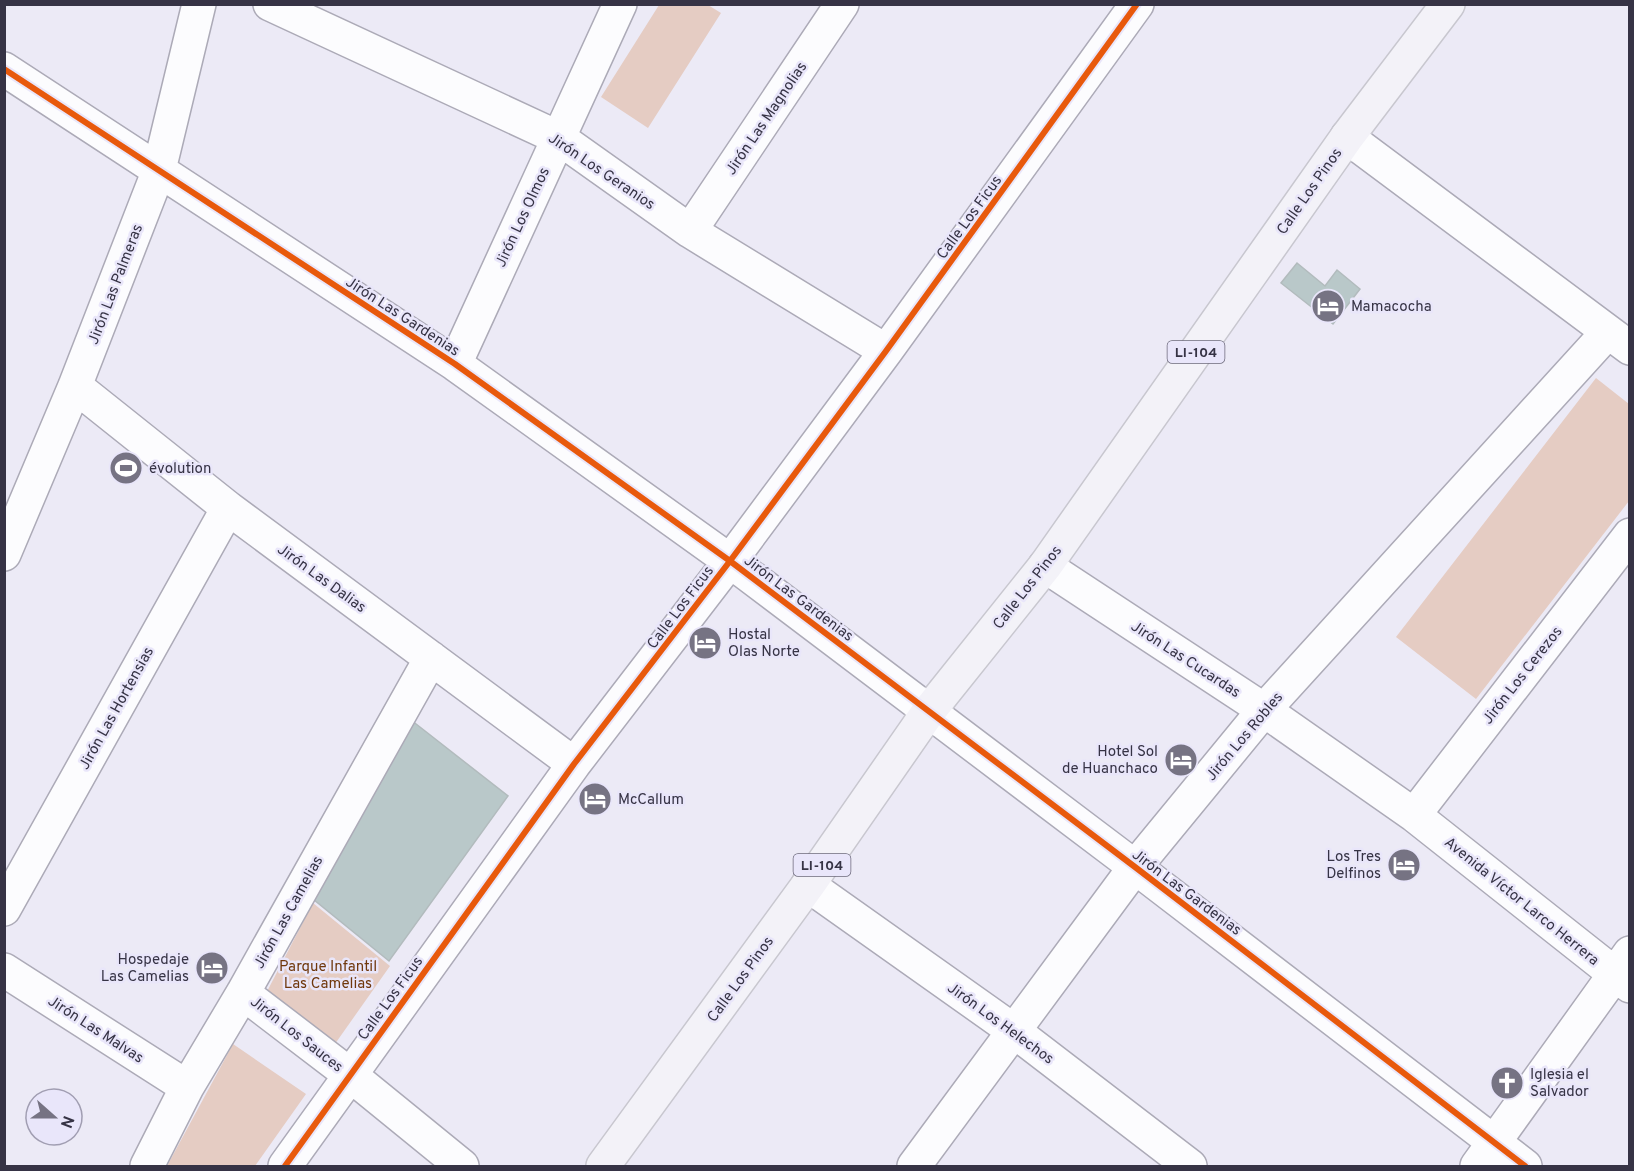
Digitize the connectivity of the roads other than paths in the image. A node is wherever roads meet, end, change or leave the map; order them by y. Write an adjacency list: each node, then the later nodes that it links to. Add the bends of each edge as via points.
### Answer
1 (200, 4): 10 (street, Jirón Las Palmeras)
2 (270, 4): 9 (street, Jirón Los Geranios)
3 (620, 4): 9 (street, Jirón Los Olmos)
4 (842, 4): 11 (street, Jirón Las Magnolias)
5 (1137, 4): 13 (street, Calle Los Ficus)
6 (1448, 4): 8 (main road, Calle Los Pinos / LI-104)
7 (4, 69): 10 (street, Jirón Las Gardenias)
8 (1347, 137): 12 (street); 20 (main road, Calle Los Pinos / LI-104)
9 (559, 138): 11 (street, Jirón Los Geranios); 14 (street, Jirón Los Olmos)
10 (159, 170): 14 (street, Jirón Las Gardenias); 15 (street, Jirón Las Palmeras)
11 (690, 231): 13 (street, Jirón Los Geranios)
12 (1618, 340): 22 (street, Jirón Los Robles)
13 (886, 351): 19 (street, Calle Los Ficus)
14 (455, 364): 19 (street, Jirón Las Gardenias)
15 (75, 386): 16 (street, Jirón Las Dalias); 18 (street, Jirón Las Palmeras)
16 (228, 508): 21 (street, Jirón Las Dalias); 28 (street, Jirón Las Hortensias)
17 (1629, 536): 25 (street, Jirón Los Cerezos)
18 (4, 554)
19 (730, 561): 23 (street, Jirón Las Gardenias); 24 (street, Calle Los Ficus)
20 (1045, 566): 22 (street, Jirón Las Cucardas); 23 (main road, Calle Los Pinos / LI-104)
21 (431, 658): 24 (street, Jirón Las Dalias); 31 (street, Jirón Las Camelias)
22 (1264, 710): 25 (street, Jirón Las Cucardas); 26 (street, Jirón Los Robles)
23 (929, 711): 26 (street, Jirón Las Gardenias); 27 (main road, Calle Los Pinos / LI-104)
24 (574, 764): 33 (street, Calle Los Ficus)
25 (1414, 815): 30 (street, Avenida Víctor Larco Herrera)
26 (1134, 867): 32 (street, Jirón Los Robles); 35 (street, Jirón Las Gardenias)
27 (808, 885): 32 (street, Jirón Los Helechos); 39 (main road, Calle Los Pinos / LI-104)
28 (4, 909)
29 (4, 970): 34 (street, Jirón Las Malvas)
30 (1624, 971): 35 (street)
31 (243, 993): 33 (street, Jirón Los Sauces); 34 (street, Jirón Las Camelias)
32 (1014, 1031): 40 (street, Jirón Los Robles); 41 (street, Jirón Los Helechos)
33 (349, 1074): 37 (street, Calle Los Ficus); 38 (street, Jirón Los Sauces)
34 (187, 1087): 36 (street, Jirón Las Camelias)
35 (1486, 1155): 42 (street, Jirón Las Gardenias)
36 (147, 1167)
37 (285, 1167)
38 (462, 1167)
39 (603, 1167)
40 (914, 1167)
41 (1190, 1167)
42 (1525, 1167)

